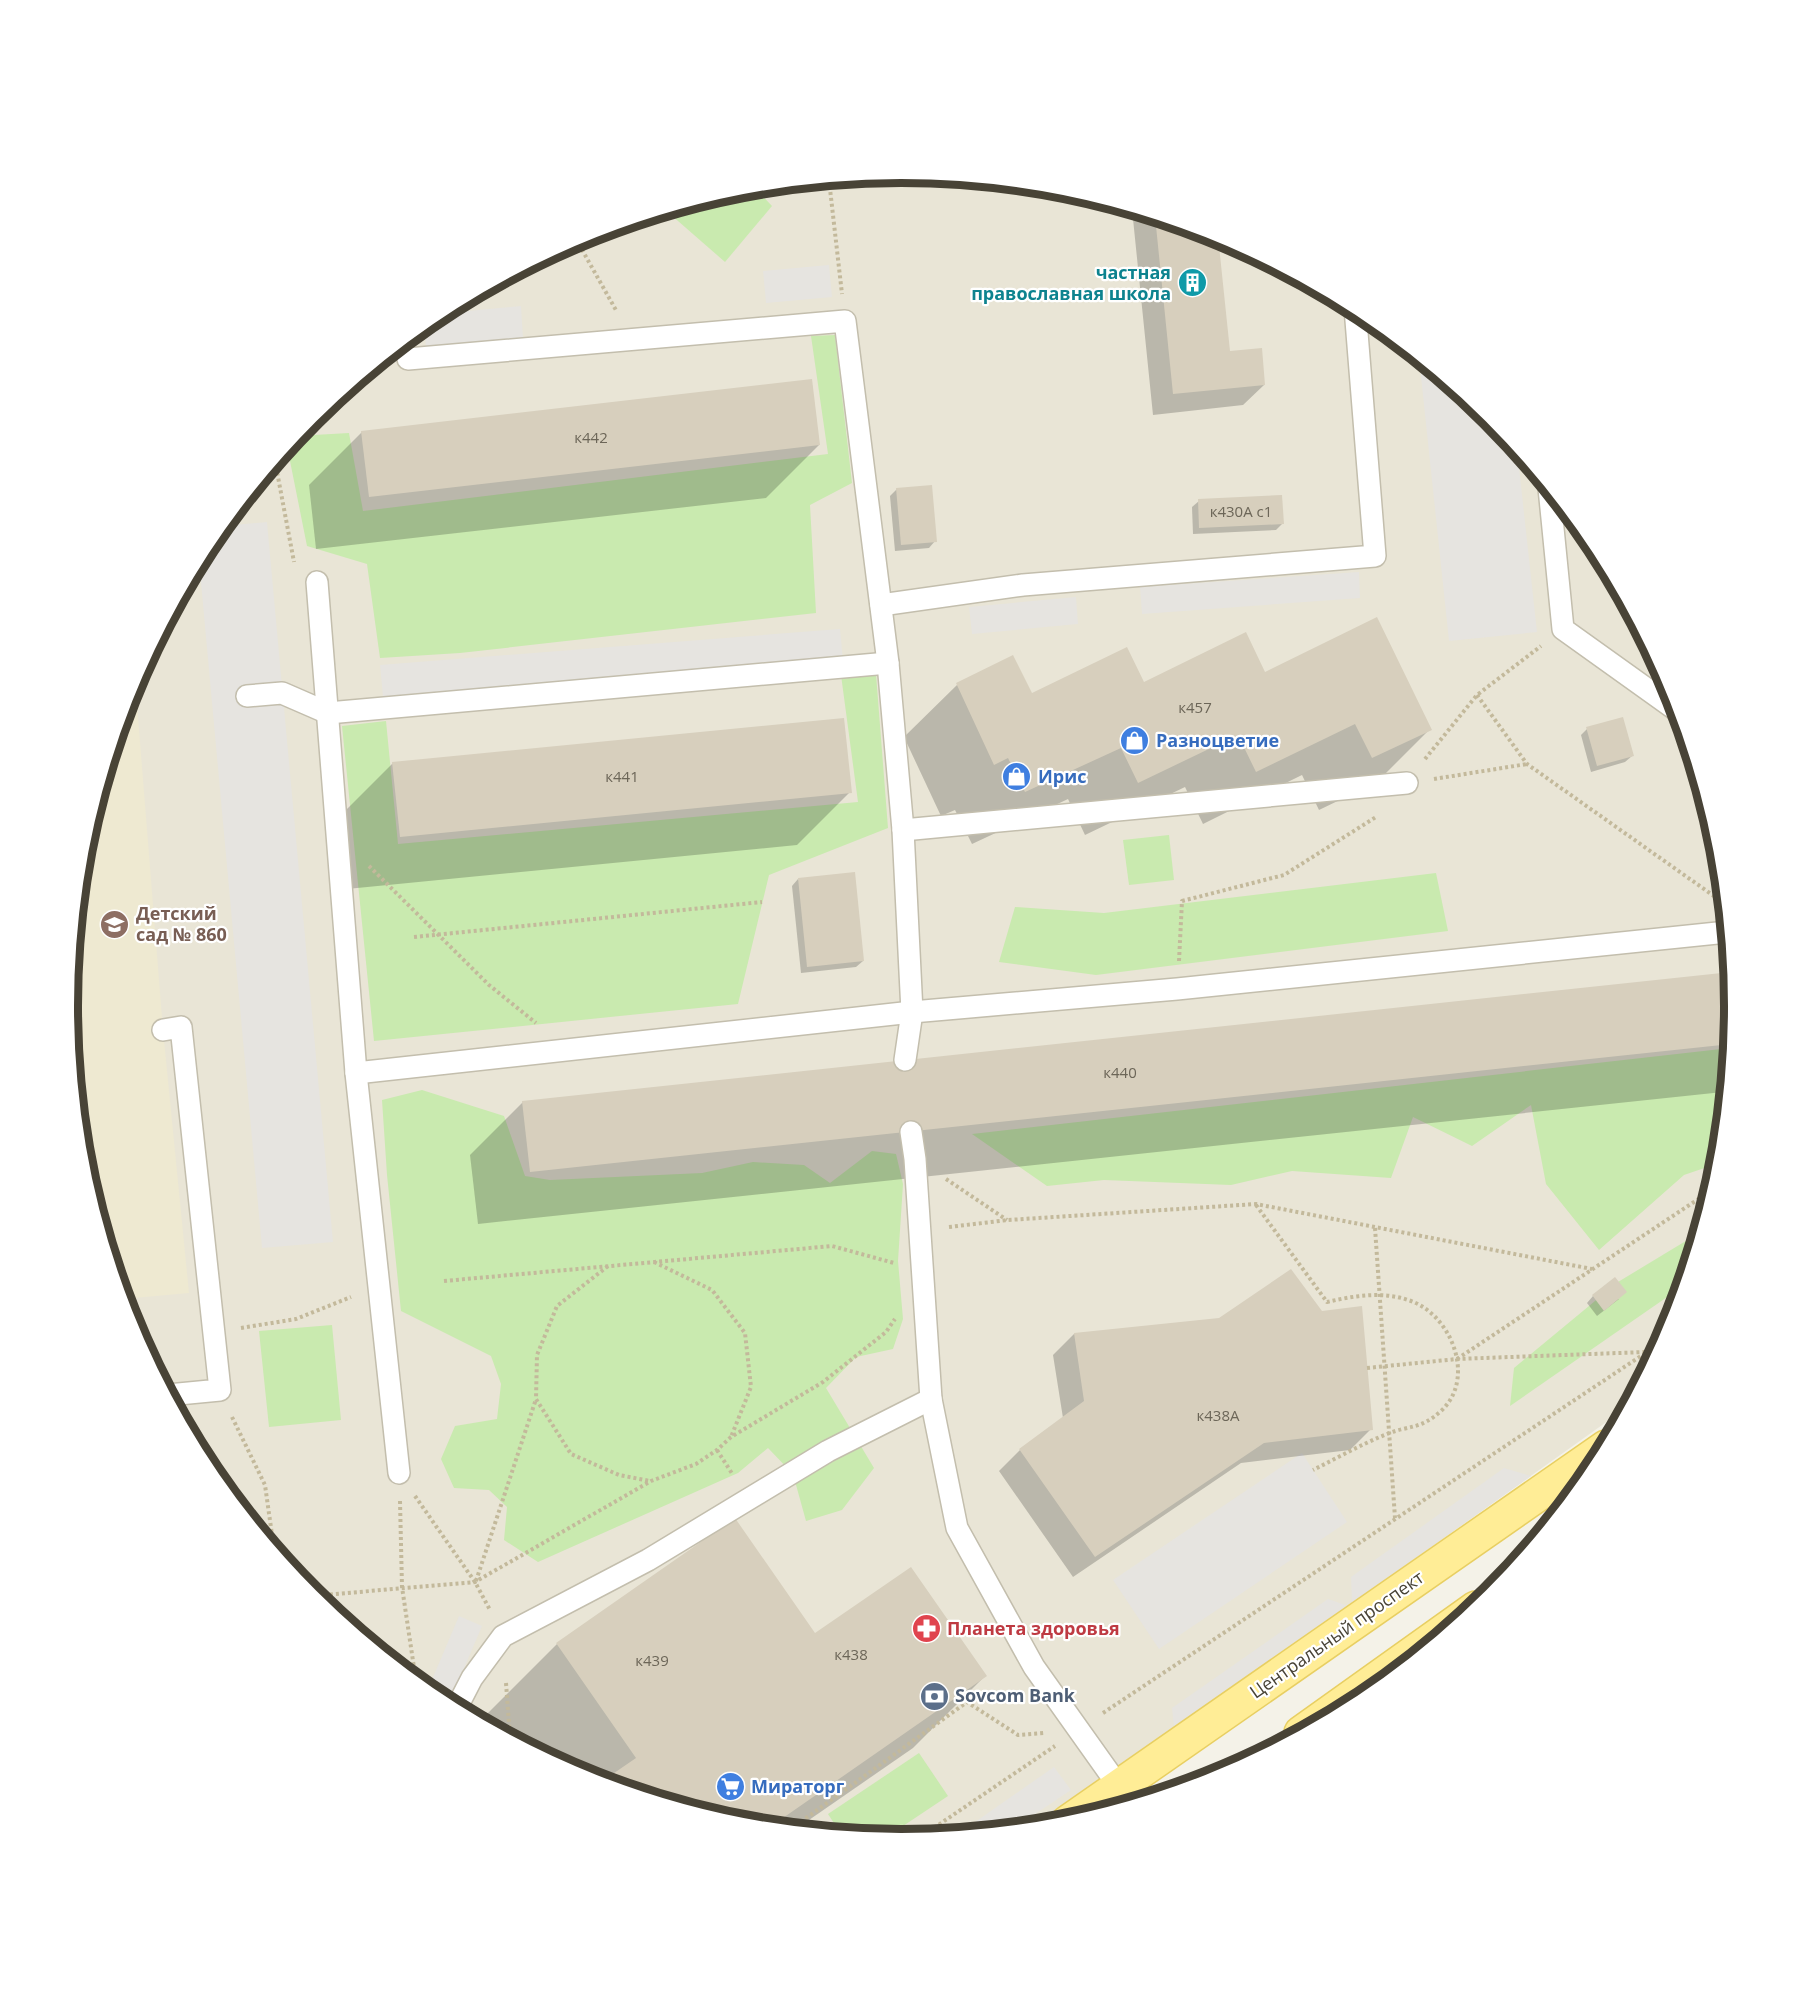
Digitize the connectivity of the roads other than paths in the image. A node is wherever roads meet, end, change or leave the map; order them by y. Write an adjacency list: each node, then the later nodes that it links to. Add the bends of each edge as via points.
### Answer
1 (1356, 321): 5 (lane, via 1375,556 1023,585)
2 (408, 359): 5 (lane, via 845,321)
3 (1550, 500): 8 (lane, via 1563,629)
4 (317, 582): 9 (lane)
5 (881, 605): 6 (lane)
6 (888, 663): 9 (lane); 11 (lane)
7 (248, 696): 9 (lane, via 282,693)
8 (1665, 702)
9 (328, 713): 16 (lane)
10 (1407, 783): 11 (lane)
11 (903, 830): 13 (lane)
12 (1720, 933): 13 (lane, via 1178,989)
13 (912, 1012): 15 (lane); 16 (lane)
14 (163, 1030): 18 (lane, via 181,1027 220,1390)
15 (905, 1060)
16 (356, 1073): 21 (lane)
17 (911, 1132): 19 (lane)
18 (176, 1394)
19 (931, 1399): 22 (lane, via 828,1451 648,1560 503,1636); 23 (lane, via 957,1528 1034,1667)
20 (1585, 1462): 23 (main road, Центральный проспект)
21 (399, 1473)
22 (460, 1701)
23 (1120, 1788): 24 (main road, Центральный проспект)
24 (1093, 1806)

